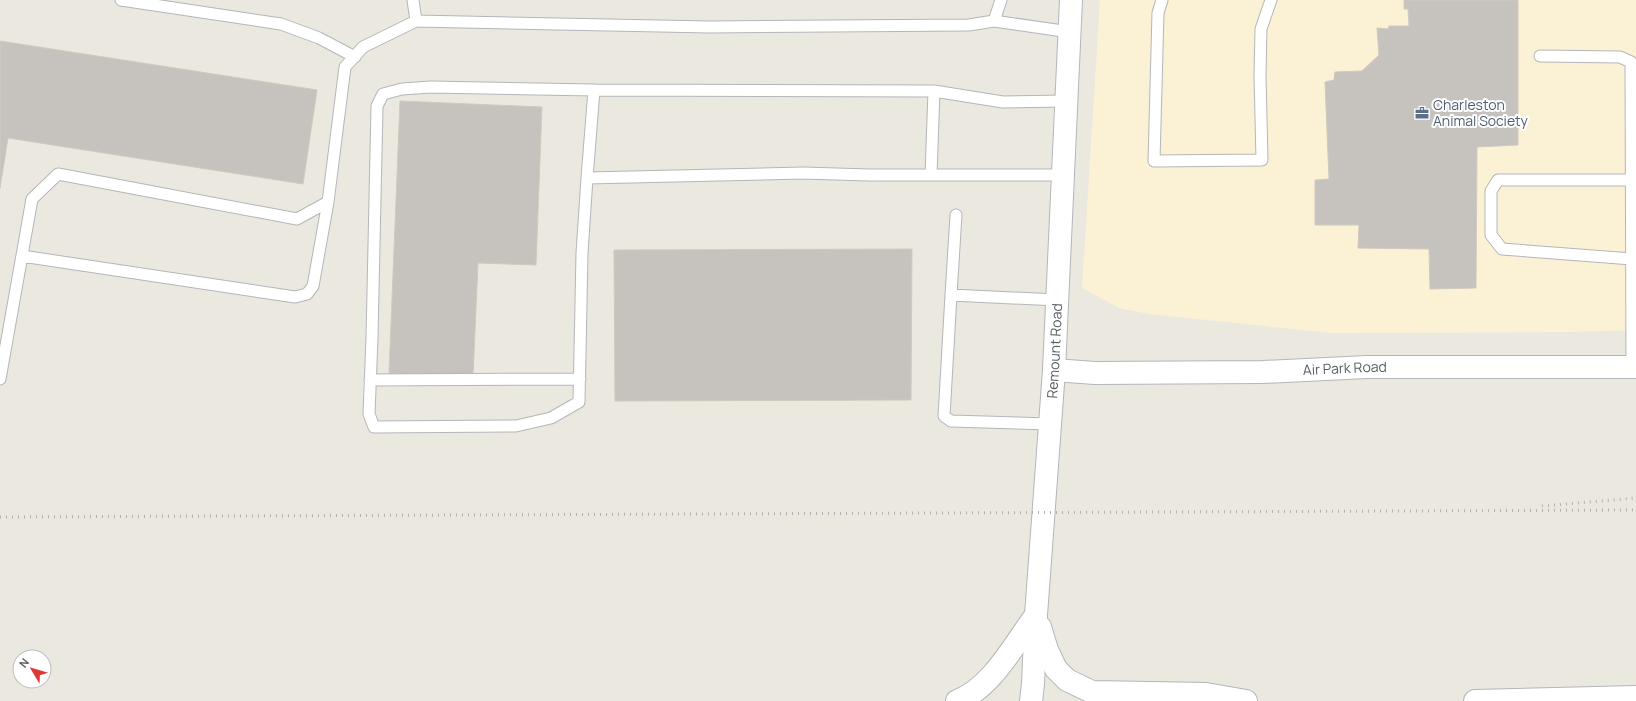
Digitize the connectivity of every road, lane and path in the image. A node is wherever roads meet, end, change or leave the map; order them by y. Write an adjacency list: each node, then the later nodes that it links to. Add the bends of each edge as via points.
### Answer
1 (121, 0): 11 (lane, via 281,24 318,38)
2 (413, 0): 7 (lane)
3 (1001, 0): 8 (lane)
4 (1071, 0): 9 (street, Remount Road)
5 (1162, 0): 6 (lane, via 1158,13 1154,161 1262,160 1261,29)
6 (1271, 0)
7 (416, 21): 8 (lane, via 710,27 969,25); 11 (lane, via 363,47)
8 (994, 21): 9 (lane)
9 (1070, 32): 14 (street, Remount Road)
10 (1540, 56): 18 (lane, via 1620,57 1631,62)
11 (355, 57): 19 (lane, via 345,67)
12 (594, 90): 13 (lane); 17 (lane); 29 (lane, via 431,87 402,89 383,94 377,106)
13 (934, 90): 14 (lane, via 1003,102); 15 (lane)
14 (1066, 101): 16 (street, Remount Road)
15 (931, 175): 16 (lane); 17 (lane, via 803,173)
16 (1063, 175): 24 (street, Remount Road)
17 (588, 178): 28 (lane, via 582,254)
18 (1632, 180): 22 (lane); 22 (lane, via 1498,180 1492,191 1491,235 1502,248)
19 (328, 202): 21 (lane, via 297,220 58,174 32,199); 21 (lane, via 313,286 307,294 295,297)
20 (956, 215): 23 (lane)
21 (22, 256): 27 (lane)
22 (1632, 259): 25 (lane)
23 (950, 295): 24 (lane); 30 (lane, via 944,416 951,421)
24 (1057, 300): 26 (street, Remount Road)
25 (1634, 367): 26 (street, Air Park Road, via 1367,367 1263,372 1095,373)
26 (1054, 370): 30 (street, Remount Road)
27 (0, 379)
28 (580, 379): 29 (lane); 29 (lane, via 579,402 551,418 516,426 374,427 369,414)
29 (370, 380)
30 (1050, 424): 31 (street, Remount Road)
31 (1036, 615): 33 (street, via 991,677 979,689); 34 (street, Remount Road); 35 (street, via 1056,669 1079,687 1092,692 1206,694)
32 (1636, 697): 36 (street)
33 (958, 701)
34 (1031, 701)
35 (1246, 701)
36 (1475, 701)

